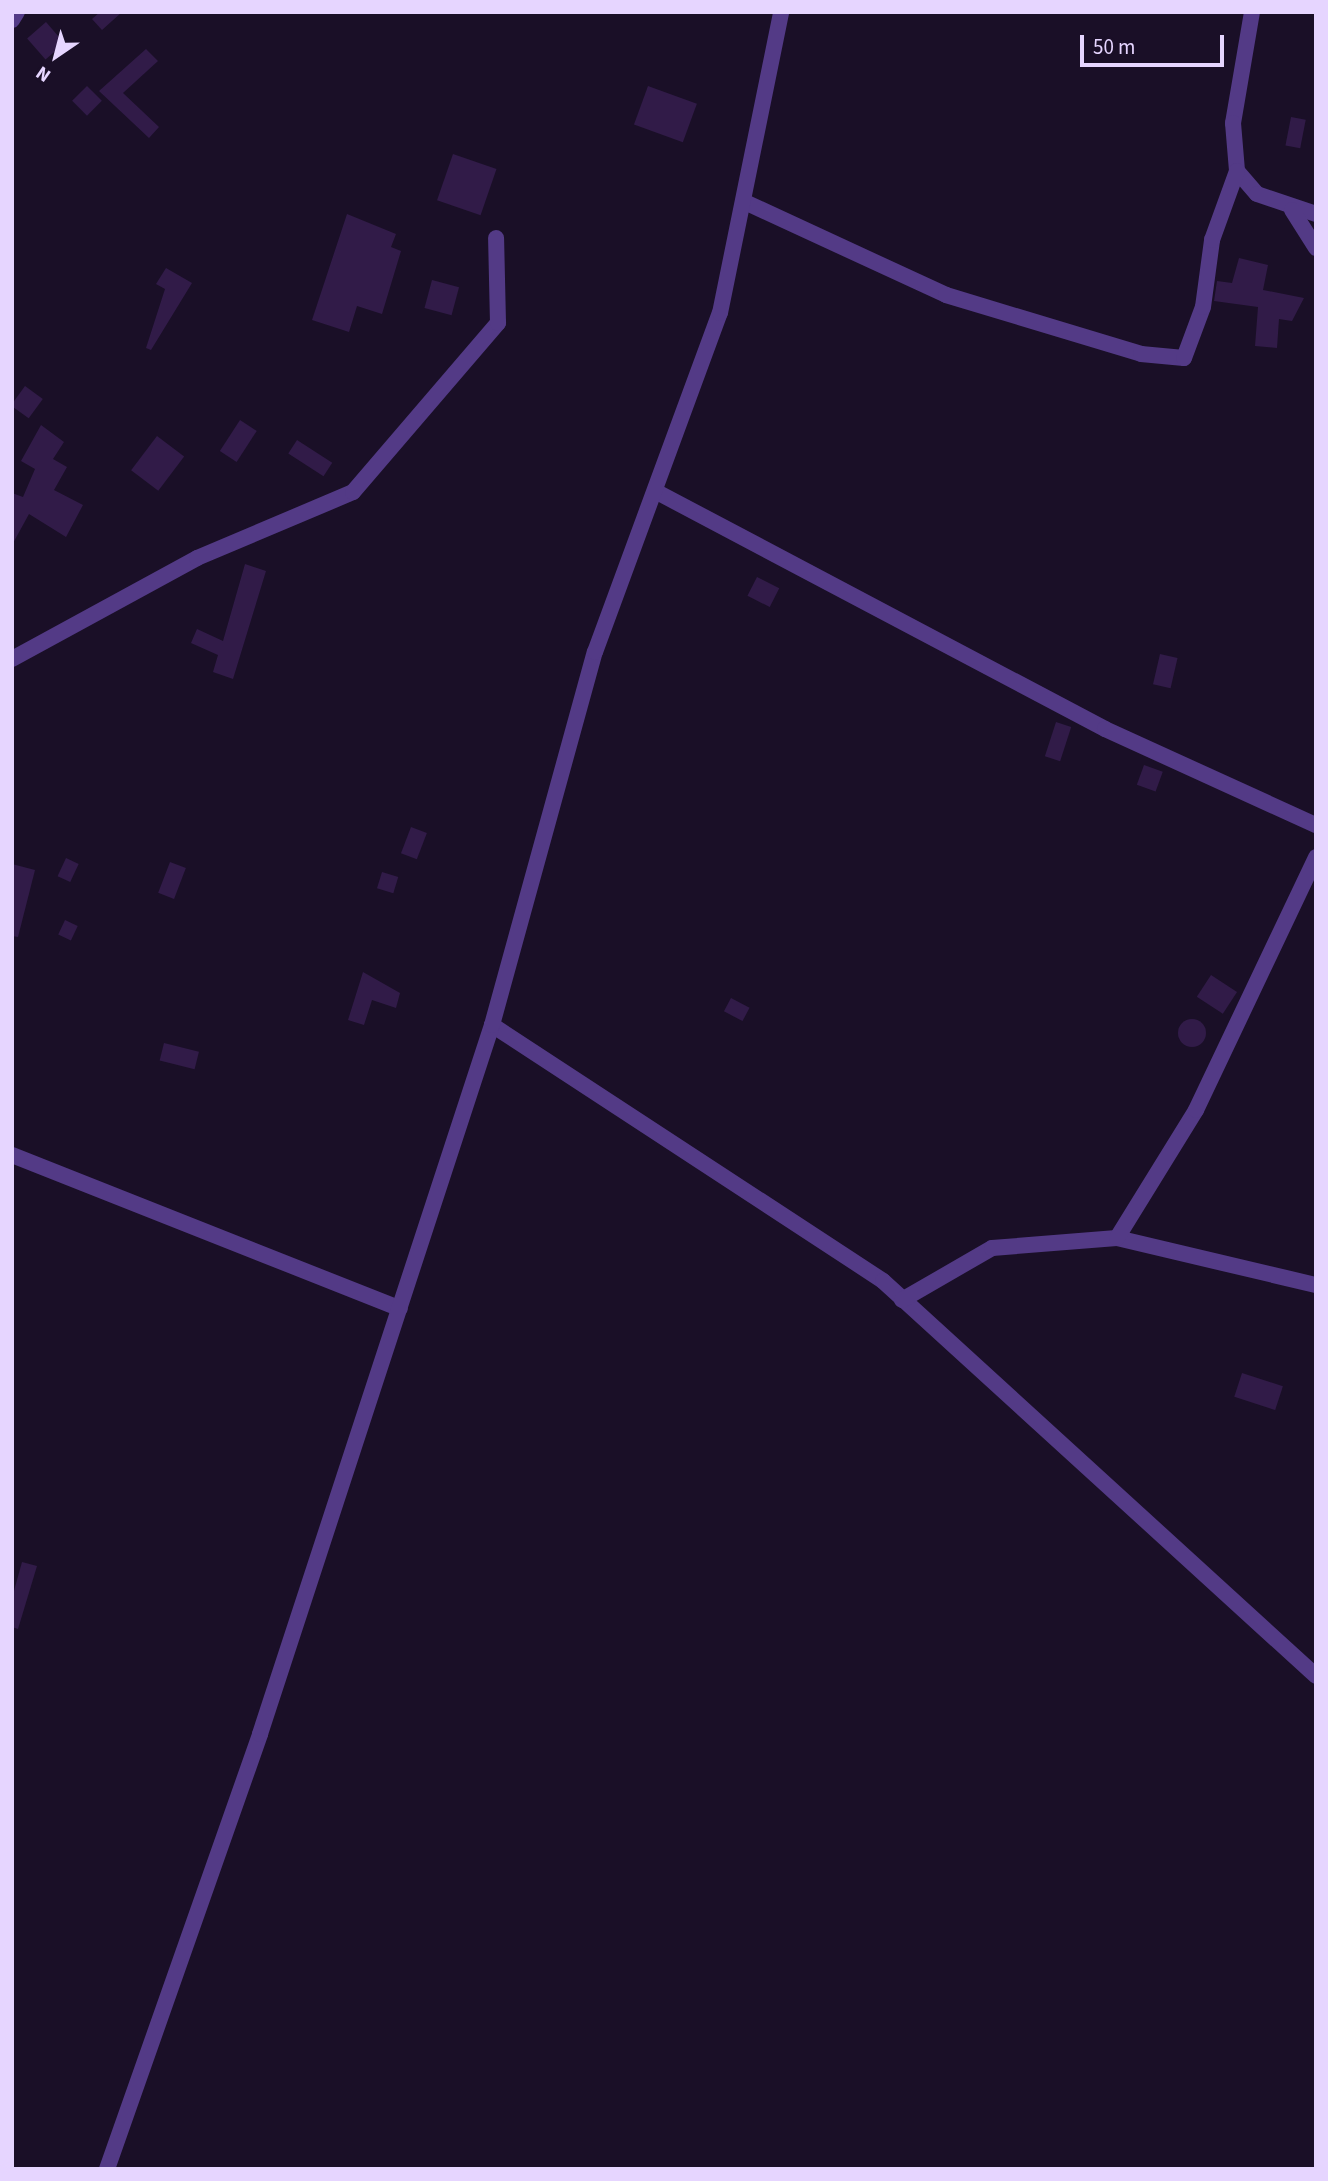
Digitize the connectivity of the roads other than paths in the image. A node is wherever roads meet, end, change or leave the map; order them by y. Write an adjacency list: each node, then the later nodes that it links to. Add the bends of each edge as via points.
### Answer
1 (17, 12): 4 (street)
2 (781, 12): 6 (street)
3 (1252, 12): 5 (street, via 1233,123)
4 (12, 20)
5 (1237, 172): 6 (street, via 1212,240 1203,307 1184,358 1141,354 946,295); 7 (street, via 1257,194)
6 (747, 203): 11 (street, via 720,313)
7 (1292, 210): 8 (street); 10 (street)
8 (1316, 214)
9 (496, 238): 12 (street, via 498,323 353,492 197,558)
10 (1316, 248)
11 (655, 491): 13 (street, via 1105,729); 15 (street, via 564,747)
12 (12, 659)
13 (1316, 825)
14 (1316, 857): 17 (street, via 1196,1110)
15 (492, 1025): 19 (street, via 883,1281); 20 (street)
16 (12, 1155): 20 (street)
17 (1117, 1238): 18 (street); 19 (street, via 992,1248)
18 (1316, 1285)
19 (902, 1300): 21 (street)
20 (400, 1309): 22 (street)
21 (1316, 1676)
22 (107, 2169)

